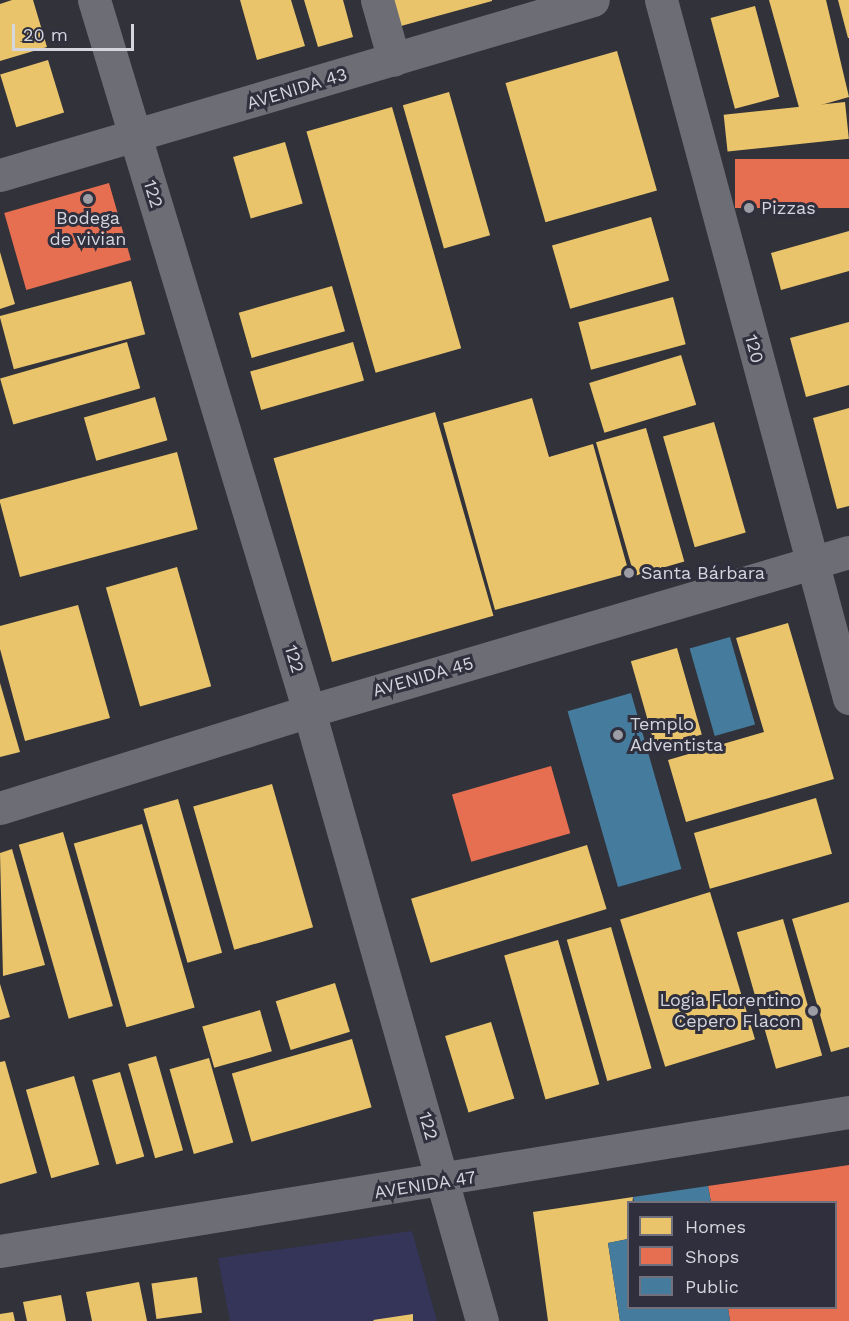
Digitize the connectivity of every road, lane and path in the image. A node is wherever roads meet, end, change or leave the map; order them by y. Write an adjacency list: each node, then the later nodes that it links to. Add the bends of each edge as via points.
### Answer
1 (94, 0): 6 (street, 122)
2 (377, 0): 5 (street)
3 (593, 0): 5 (street, AVENIDA 43)
4 (661, 0): 9 (street, 120)
5 (394, 60): 6 (street, AVENIDA 43)
6 (136, 138): 7 (street, AVENIDA 43); 11 (street, 122)
7 (0, 175)
8 (849, 552): 9 (street, AVENIDA 45)
9 (811, 563): 10 (street, 120); 11 (street, AVENIDA 45)
10 (849, 698)
11 (309, 711): 12 (street, AVENIDA 45); 14 (street, 122)
12 (0, 808)
13 (849, 1112): 14 (street, AVENIDA 47)
14 (444, 1182): 15 (street, AVENIDA 47); 16 (street, 122)
15 (0, 1251)
16 (482, 1321)

